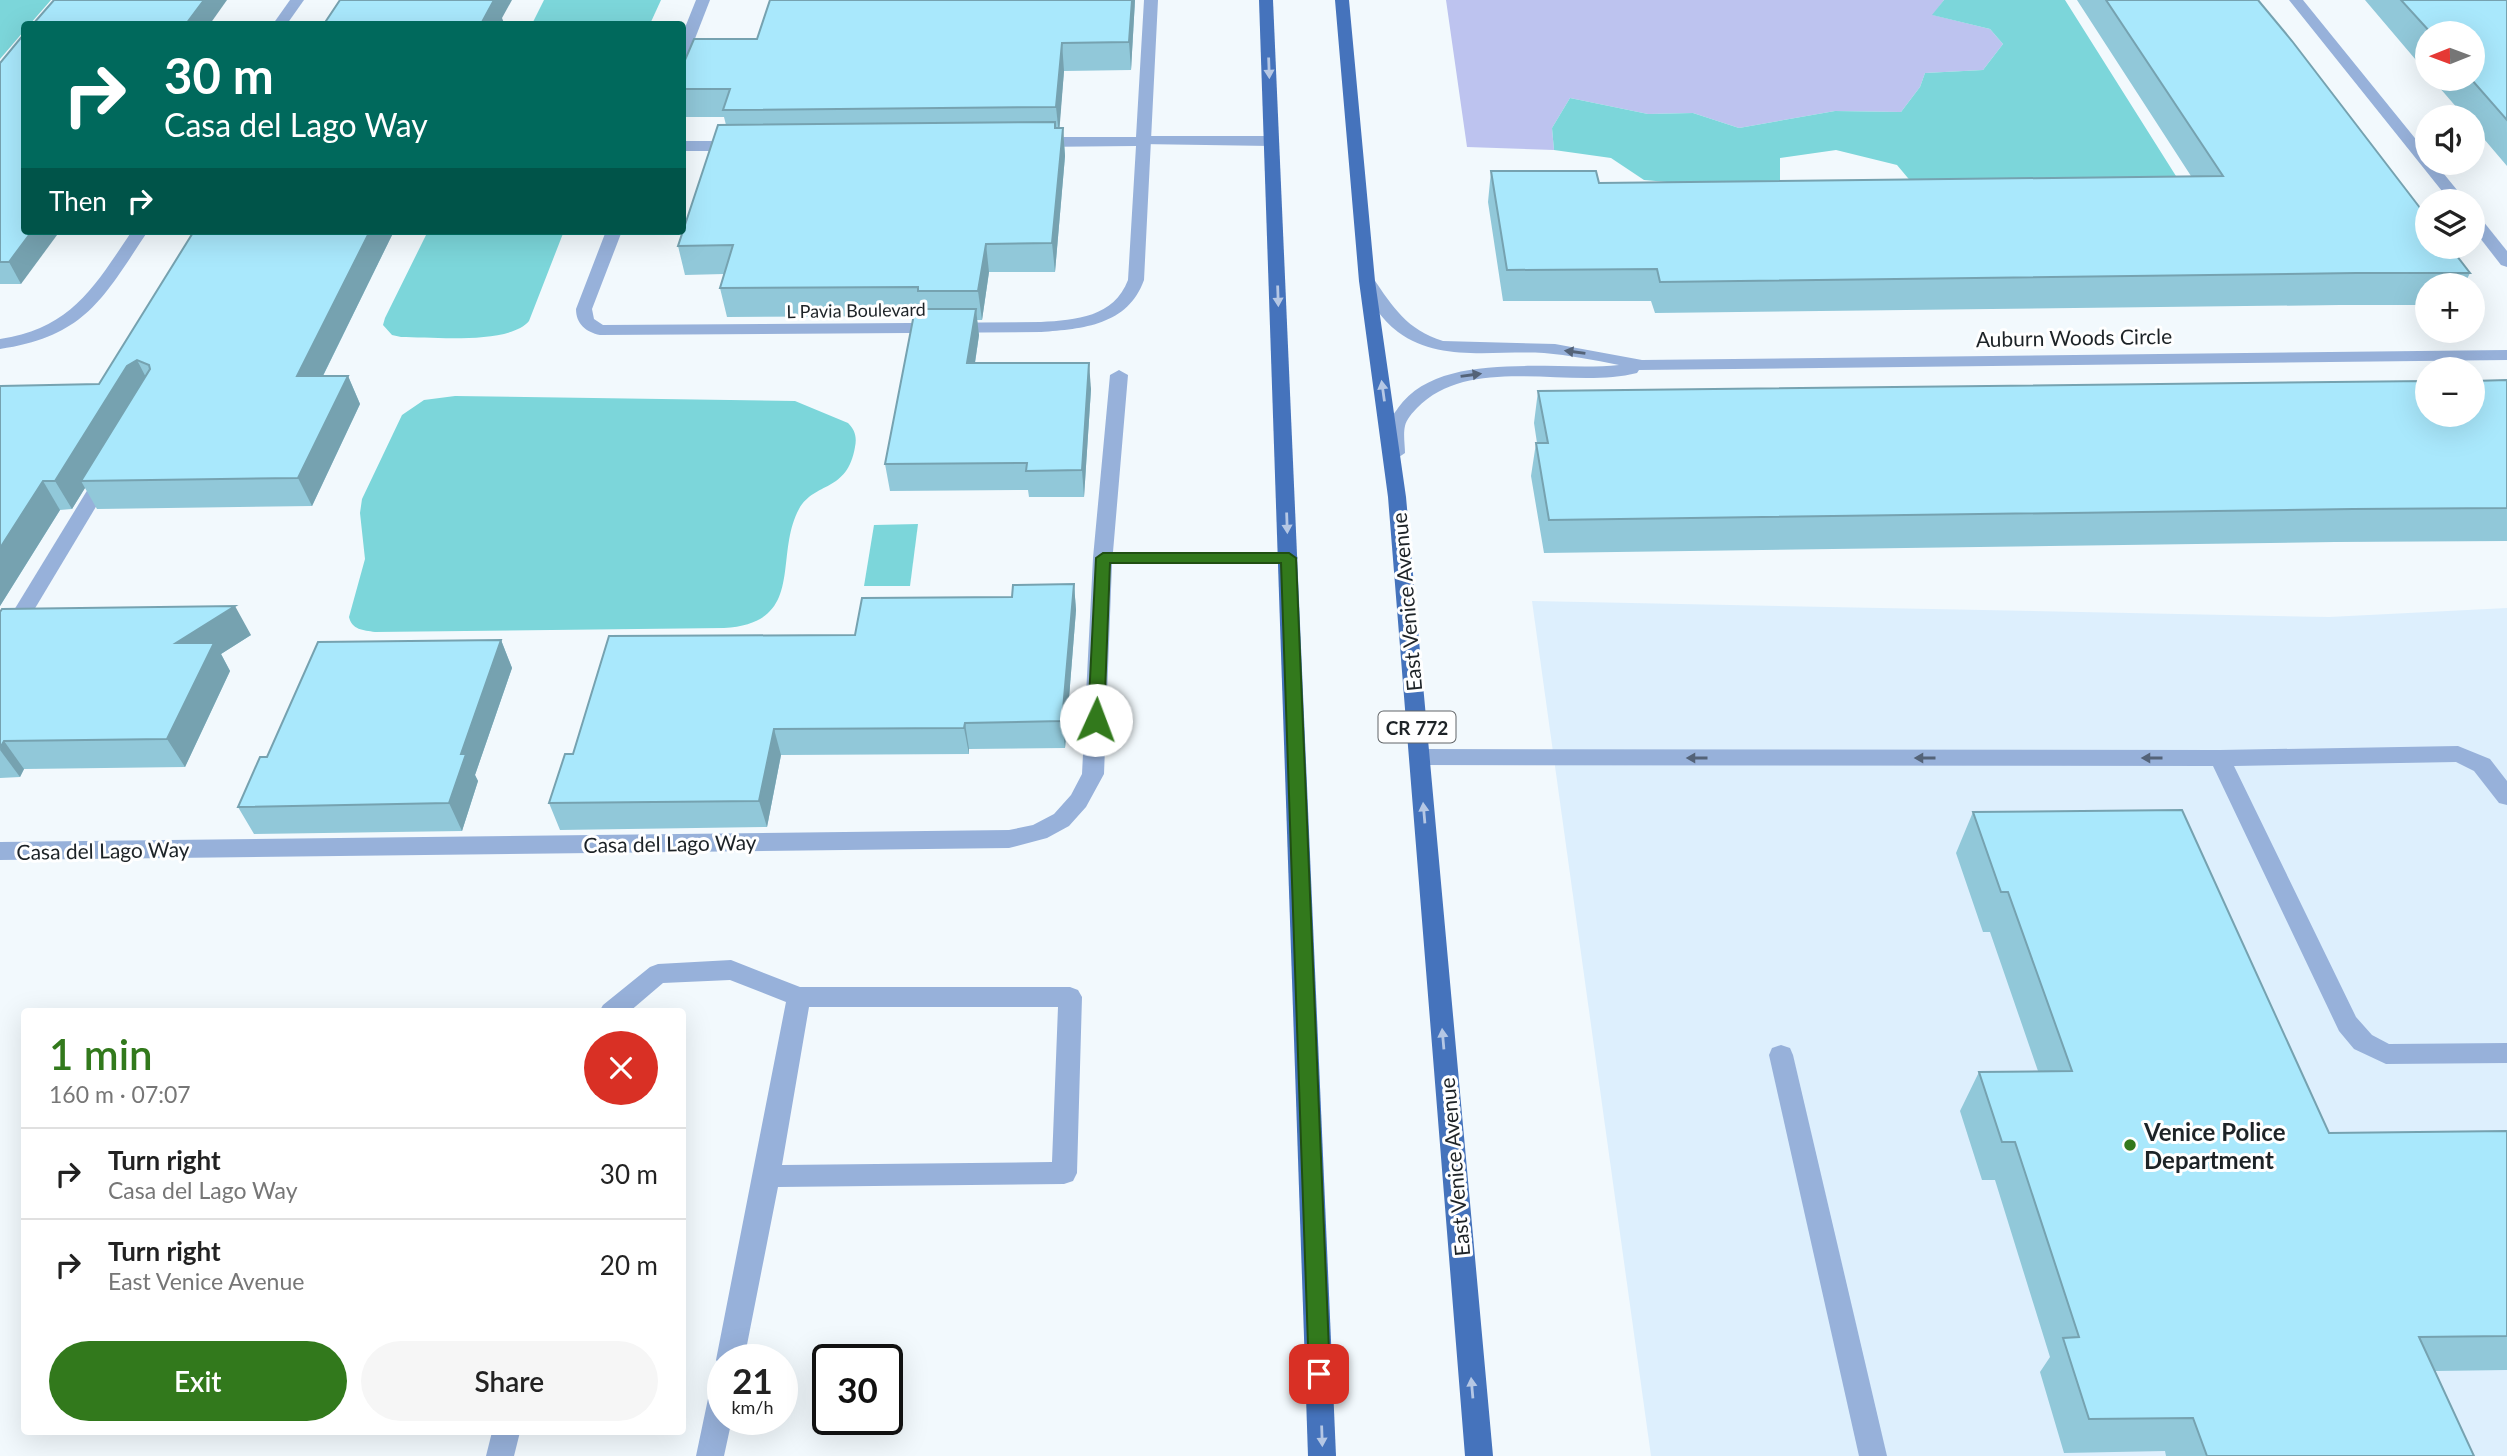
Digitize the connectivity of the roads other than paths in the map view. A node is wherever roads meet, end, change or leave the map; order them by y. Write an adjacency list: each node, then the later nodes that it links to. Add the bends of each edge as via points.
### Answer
1 (297, 0): 7 (street)
2 (704, 0): 8 (street)
3 (1151, 0): 9 (street, L Pavia Boulevard)
4 (1266, 0): 10 (main road, one-way to 10)
5 (1342, 0): 19 (main road, East Venice Avenue / CR 772)
6 (2296, 0): 14 (street)
7 (282, 21)
8 (686, 44)
9 (1145, 141): 10 (street); 11 (street); 17 (street, L Pavia Boulevard, via 1134,290 1118,309 1066,326 600,330 589,325 584,309)
10 (1271, 141): 27 (main road, one-way to 27)
11 (1022, 142)
12 (750, 145): 13 (street)
13 (686, 146)
14 (2448, 189)
15 (2485, 234): 18 (street)
16 (137, 235): 20 (street, via 95,297 75,317 47,334)
17 (612, 235)
18 (2507, 262)
19 (1367, 281): 22 (street, Auburn Woods Circle, one-way to 19, via 1573,351 1433,344 1389,318); 25 (main road, East Venice Avenue / CR 772, one-way to 19)
20 (0, 344)
21 (2507, 355): 22 (street, Auburn Woods Circle)
22 (1642, 365): 25 (street, Auburn Woods Circle, one-way to 22, via 1396,425 1421,394 1438,384 1485,373 1614,371)
23 (1119, 375): 26 (street, Casa del Lago Way)
24 (118, 454): 28 (street)
25 (1397, 497): 29 (main road, East Venice Avenue / CR 772)
26 (1103, 558): 27 (street); 32 (street, Casa del Lago Way, via 1093,774 1076,807 1061,822 1036,835 1009,839)
27 (1289, 558): 43 (main road, one-way to 43)
28 (0, 650)
29 (1420, 757): 30 (street, one-way to 29); 44 (main road, East Venice Avenue / CR 772, one-way to 29)
30 (2220, 758): 31 (street, via 2458,754 2482,765); 35 (street, via 2347,1024 2362,1042 2386,1054)
31 (2507, 797)
32 (0, 851)
33 (799, 997): 34 (street, via 731,970 658,974); 37 (street); 37 (street, via 1070,997 1064,1173)
34 (616, 1008)
35 (2507, 1053)
36 (1781, 1055): 45 (street)
37 (767, 1176): 38 (street)
38 (733, 1344)
39 (505, 1435): 41 (street)
40 (714, 1435): 42 (street)
41 (500, 1456)
42 (710, 1456)
43 (1322, 1456)
44 (1479, 1456)
45 (1872, 1456)

